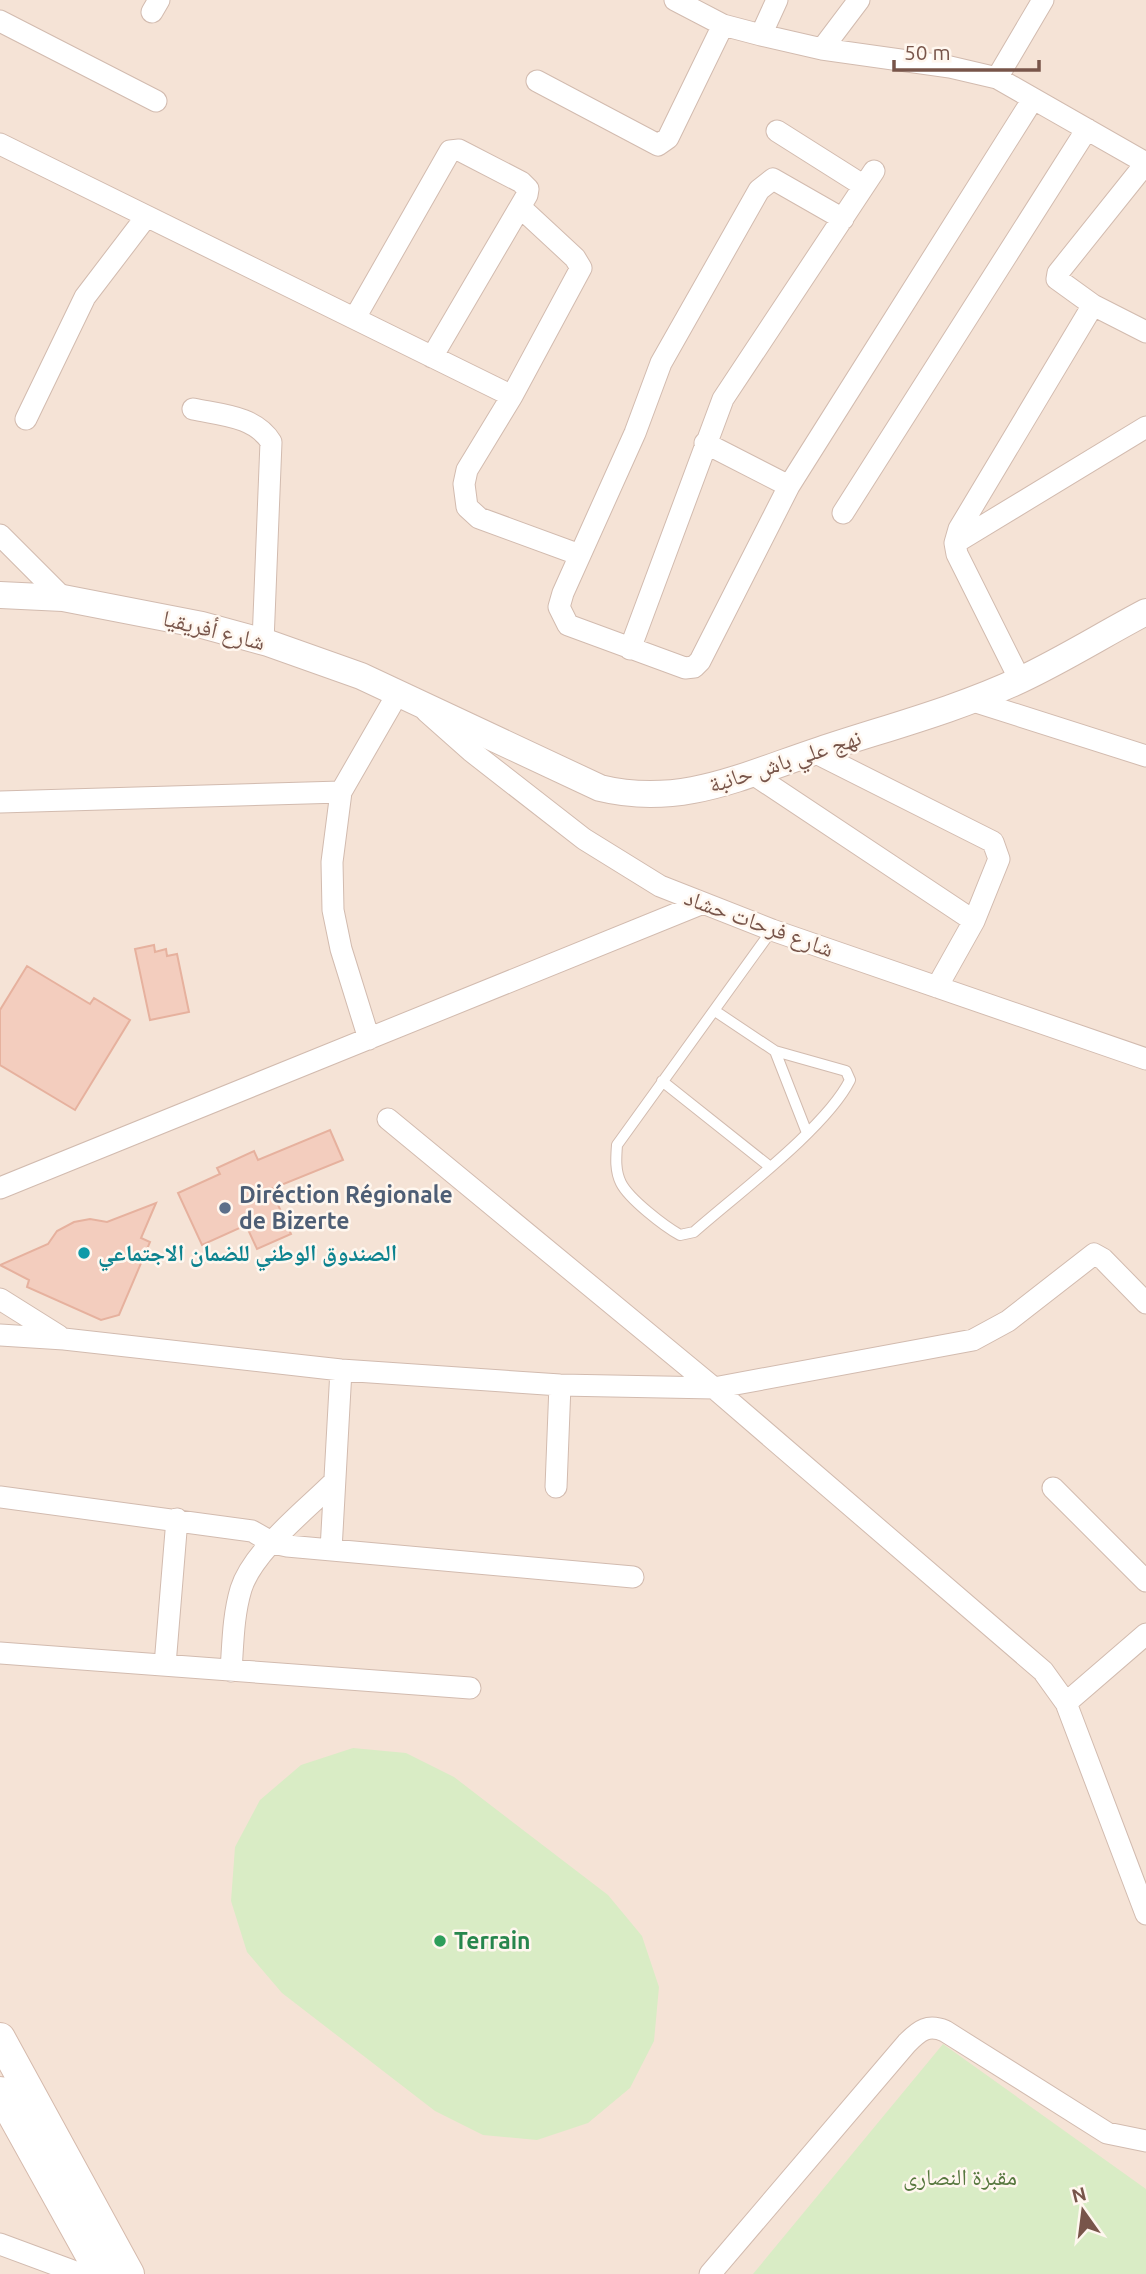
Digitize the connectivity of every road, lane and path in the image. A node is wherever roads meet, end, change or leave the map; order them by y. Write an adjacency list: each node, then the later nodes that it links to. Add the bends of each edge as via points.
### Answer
1 (675, 0): 6 (street)
2 (777, 0): 7 (street)
3 (859, 0): 8 (street)
4 (1044, 0): 9 (street)
5 (0, 21): 12 (street)
6 (723, 25): 7 (street); 10 (street, via 668,138 658,145)
7 (761, 35): 8 (street)
8 (822, 49): 9 (street, via 950,66)
9 (997, 78): 11 (street)
10 (537, 81)
11 (1033, 99): 13 (street); 29 (street)
12 (156, 101)
13 (1087, 129): 16 (street); 30 (street)
14 (777, 131): 19 (street, via 869,178)
15 (0, 144): 18 (street)
16 (1146, 163): 20 (street, via 1058,273 1061,284)
17 (520, 208): 21 (street, via 528,189 521,182 459,150 450,151); 23 (street); 24 (street, via 581,268)
18 (146, 217): 21 (street); 26 (street, via 85,297)
19 (843, 219): 28 (street, via 723,400); 33 (street, via 773,179 759,190 661,363)
20 (1093, 305): 22 (street); 32 (street)
21 (356, 316): 23 (street)
22 (1146, 332)
23 (432, 357): 24 (street)
24 (512, 396): 33 (street, via 467,470 467,507 480,518)
25 (193, 409): 37 (street, via 252,423 271,442)
26 (26, 419)
27 (1146, 427): 32 (street)
28 (705, 443): 29 (street); 38 (street)
29 (789, 486): 38 (street, via 694,667)
30 (843, 513)
31 (0, 535): 35 (street)
32 (955, 542): 39 (street)
33 (580, 555): 38 (street, via 563,593 562,617 577,631)
34 (0, 595): 35 (street, شارع أفريقيا)
35 (63, 598): 37 (street, شارع أفريقيا, via 189,622)
36 (1146, 612): 39 (street, نهج علي باش حانبة)
37 (263, 642): 40 (street, شارع أفريقيا, via 361,676)
38 (630, 649)
39 (1020, 680): 41 (street, نهج علي باش حانبة)
40 (408, 698): 44 (street, نهج علي باش حانبة, via 565,774 631,796 688,793); 45 (street); 47 (street, شارع فرحات حشاد, via 584,839 660,886)
41 (970, 699): 42 (street, نهج علي باش حانبة); 43 (street)
42 (814, 752): 44 (street, نهج علي باش حانبة); 48 (street, via 993,842 999,859)
43 (1146, 756)
44 (753, 774): 48 (street)
45 (341, 792): 46 (street); 52 (street, via 332,862 333,910)
46 (0, 802)
47 (703, 903): 49 (street, شارع فرحات حشاد); 52 (street)
48 (974, 921): 50 (street)
49 (772, 930): 50 (street, شارع فرحات حشاد); 51 (lane)
50 (937, 987): 54 (street, شارع فرحات حشاد)
51 (715, 1010): 53 (lane); 55 (lane)
52 (369, 1039): 59 (street)
53 (775, 1051): 57 (lane); 57 (lane, via 846,1071 850,1080)
54 (1146, 1059)
55 (662, 1081): 58 (lane); 58 (lane, via 617,1145 615,1163 621,1185 666,1227 680,1235 694,1232)
56 (388, 1119): 66 (street)
57 (807, 1133): 58 (lane)
58 (769, 1166)
59 (0, 1188)
60 (0, 1299): 63 (street)
61 (1146, 1303): 66 (street, via 1094,1254 1008,1321 973,1340)
62 (0, 1335): 63 (street)
63 (64, 1339): 64 (street)
64 (341, 1370): 65 (street); 67 (street)
65 (560, 1385): 66 (street); 68 (street)
66 (715, 1388): 81 (street, via 1043,1671)
67 (334, 1482): 72 (street); 73 (street)
68 (556, 1487)
69 (1053, 1488): 75 (street)
70 (0, 1497): 71 (street)
71 (177, 1519): 72 (street, via 252,1531); 78 (street)
72 (273, 1543): 73 (street); 79 (street, via 242,1586)
73 (331, 1550): 74 (street)
74 (633, 1577)
75 (1146, 1581)
76 (1146, 1634): 81 (street)
77 (0, 1653): 78 (street)
78 (164, 1665): 79 (street)
79 (231, 1671): 80 (street)
80 (470, 1688)
81 (1066, 1703): 82 (street)
82 (1146, 1914)
83 (0, 2038): 87 (main road)
84 (0, 2092): 87 (main road)
85 (1146, 2141): 88 (street, via 1107,2133 945,2031 925,2028 907,2043)
86 (0, 2244): 87 (street)
87 (103, 2271)
88 (710, 2274)

